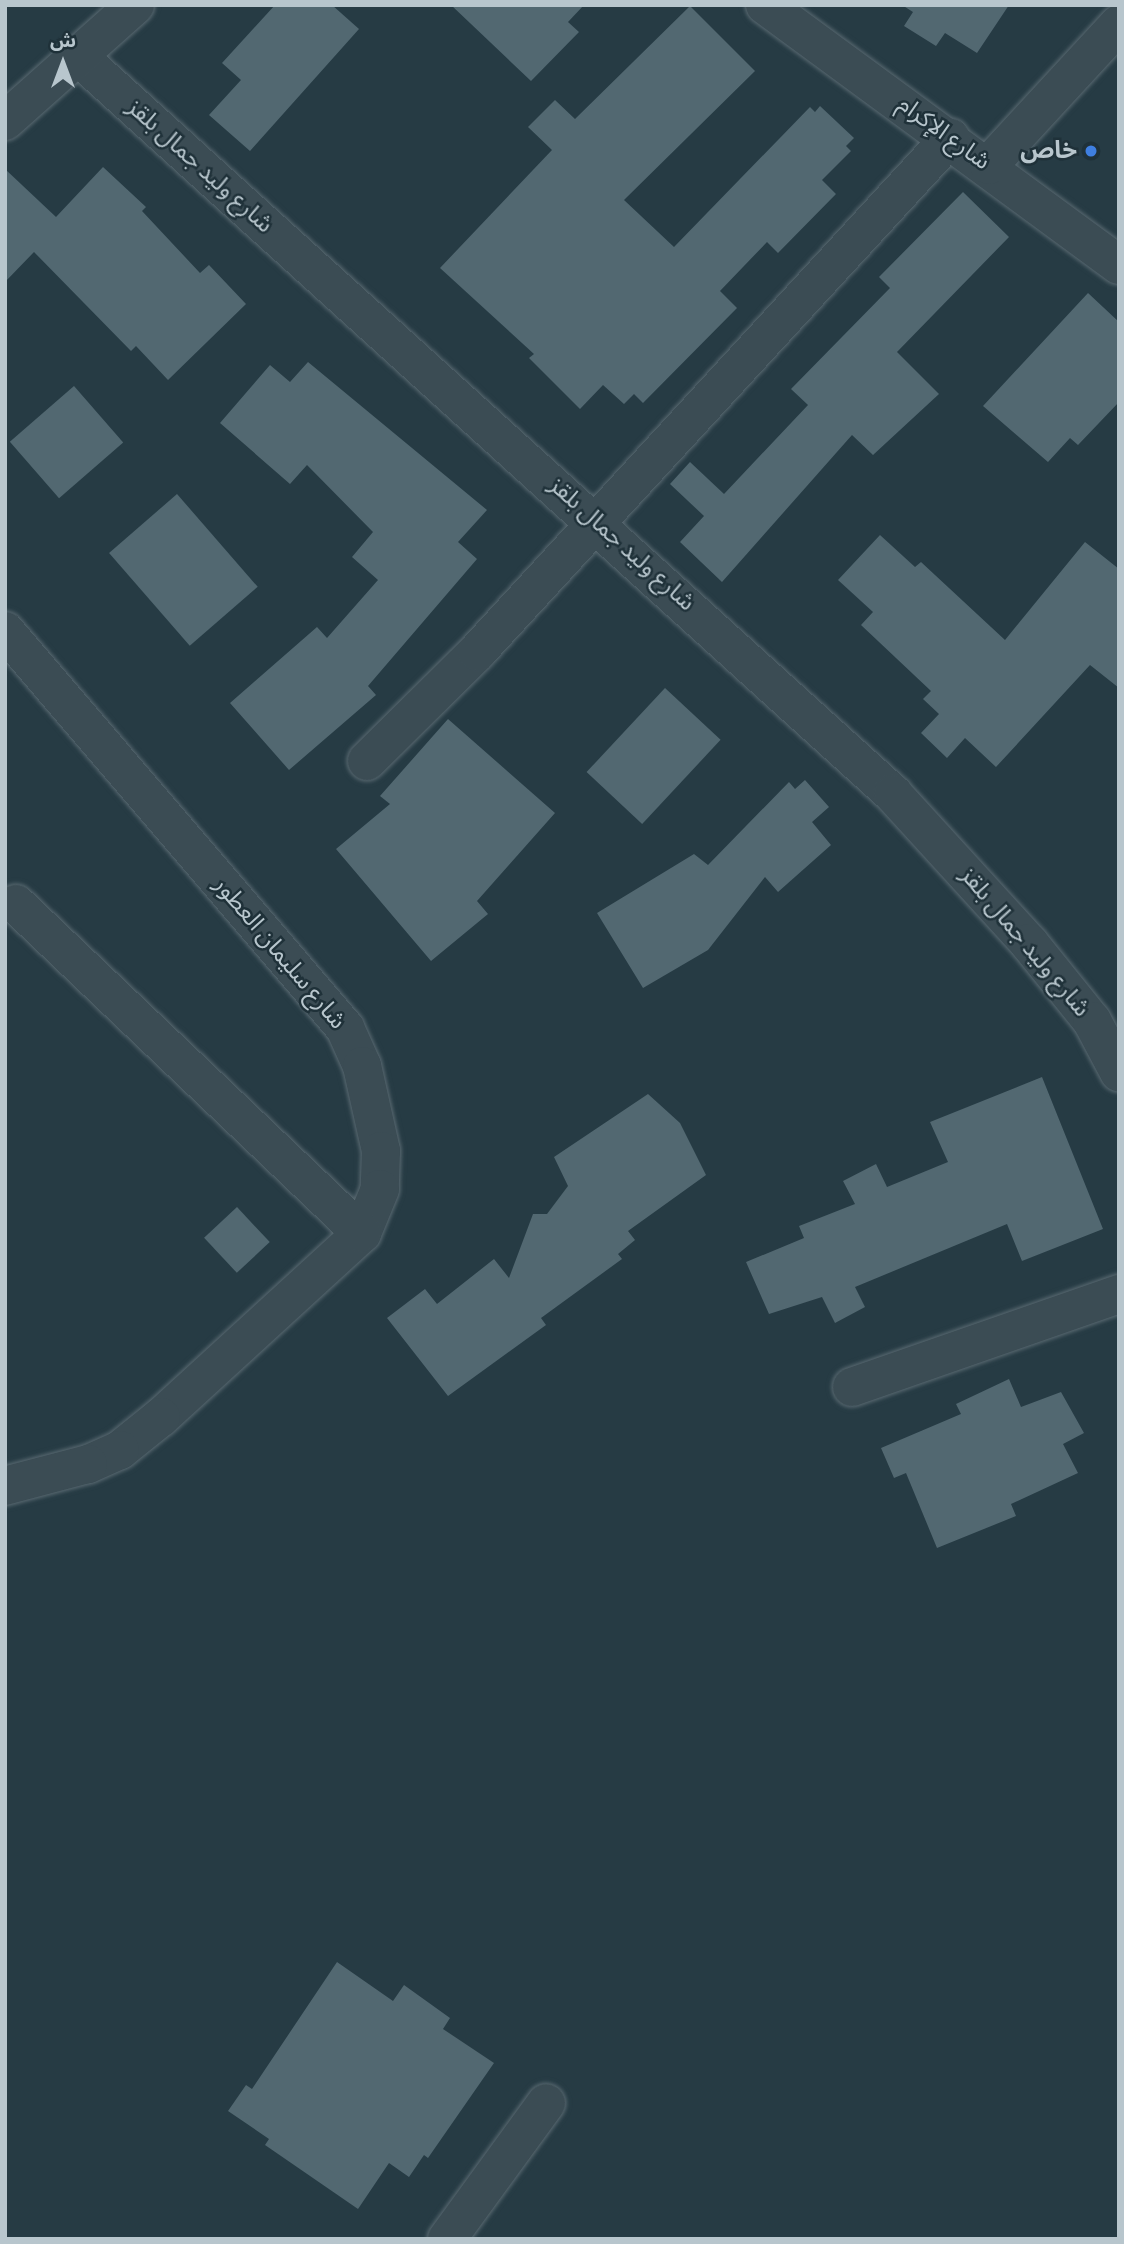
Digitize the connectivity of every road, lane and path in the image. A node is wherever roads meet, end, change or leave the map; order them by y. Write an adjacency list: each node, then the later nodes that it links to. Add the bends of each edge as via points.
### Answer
1 (135, 5): 4 (street)
2 (765, 5): 6 (street, شارع الإكرام)
3 (1119, 24): 7 (street)
4 (80, 58): 5 (street); 9 (street, شارع وليد جمال بلقز)
5 (5, 121)
6 (950, 138): 7 (street, شارع الإكرام); 9 (street)
7 (989, 165): 8 (street, شارع الإكرام)
8 (1119, 265)
9 (598, 522): 11 (street); 13 (street, شارع وليد جمال بلقز, via 943,847 1092,1021)
10 (5, 631): 14 (street, شارع سليمان العطور, via 345,1028 362,1066 381,1151 380,1189)
11 (367, 761)
12 (16, 904): 14 (street)
13 (1119, 1072)
14 (362, 1233): 17 (street, شارع سليمان العطور, via 120,1450 48,1478)
15 (1119, 1294): 16 (street)
16 (852, 1387)
17 (5, 1486)
18 (546, 2103): 19 (street)
19 (447, 2239)

